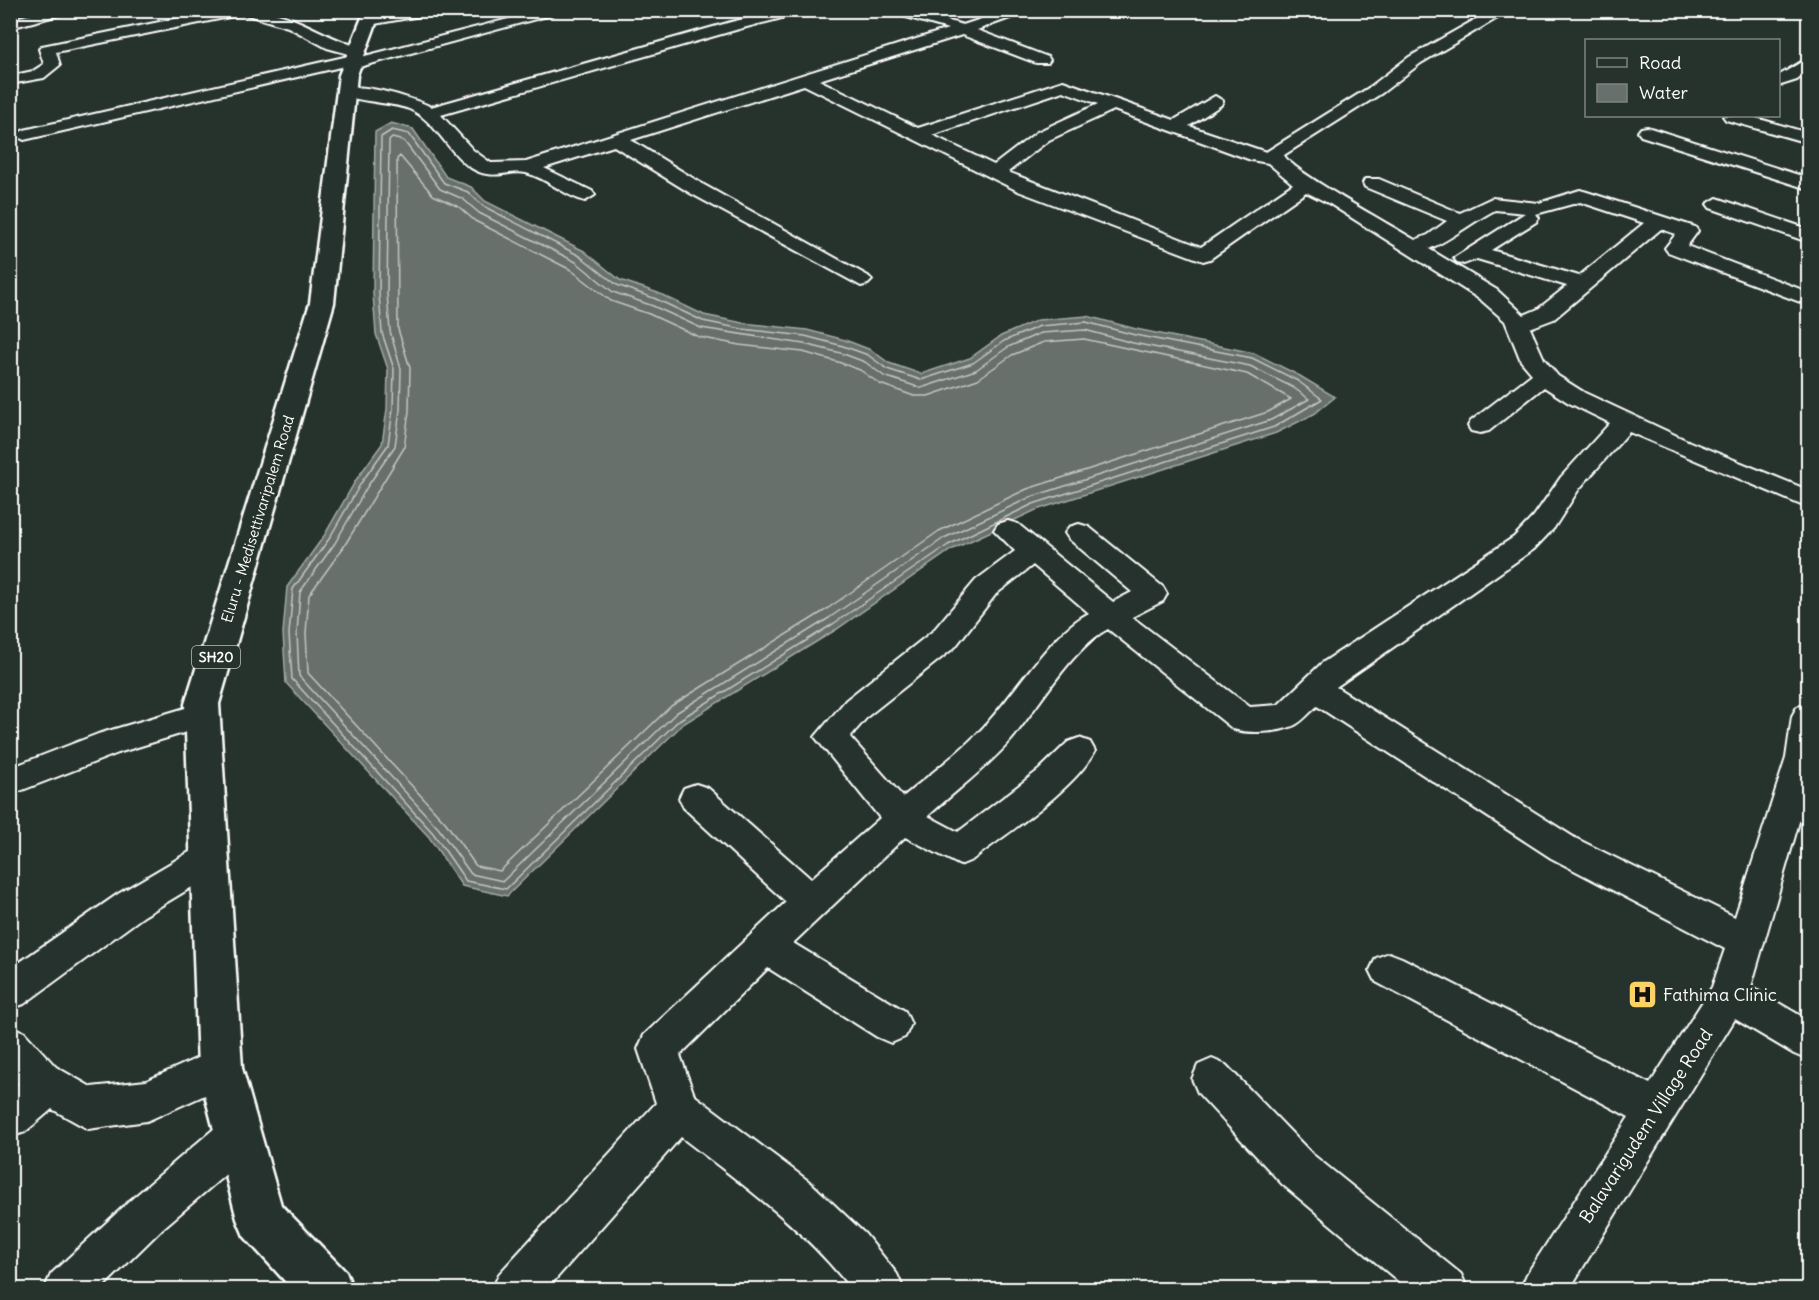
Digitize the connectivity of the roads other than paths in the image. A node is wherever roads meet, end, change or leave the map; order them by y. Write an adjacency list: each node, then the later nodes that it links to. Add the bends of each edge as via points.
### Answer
1 (71, 10): 12 (street)
2 (242, 10): 17 (street, via 47,49 52,65 38,75)
3 (247, 10): 11 (street)
4 (301, 10): 11 (street)
5 (431, 10): 14 (street)
6 (562, 10): 14 (street)
7 (889, 10): 13 (street)
8 (1025, 10): 13 (street)
9 (1504, 10): 30 (street, via 1415,60 1376,90 1288,142 1274,153)
10 (803, 11): 22 (street, via 736,26)
11 (278, 20): 14 (street, via 332,45)
12 (10, 24)
13 (964, 30): 15 (street); 18 (street)
14 (358, 49): 22 (street, via 387,96); 27 (street); 58 (main road, Eluru - Medisettivaripalem Road / SH20, via 322,303 202,704)
15 (1042, 60)
16 (1809, 63): 19 (street)
17 (15, 80)
18 (806, 80): 26 (street); 29 (street)
19 (1780, 81)
20 (1215, 101): 24 (street)
21 (1113, 104): 24 (street); 26 (street, via 1063,86); 32 (street, via 1043,136)
22 (429, 113): 31 (street, via 479,166 496,170)
23 (1736, 117): 28 (street)
24 (1175, 127): 30 (street, via 1257,156)
25 (1647, 132): 34 (street)
26 (916, 134): 32 (street)
27 (24, 135)
28 (1809, 138)
29 (616, 139): 31 (street); 45 (street)
30 (1276, 158): 33 (street, via 1278,164)
31 (528, 166): 35 (street)
32 (995, 172): 33 (street, via 1203,255)
33 (1305, 184): 37 (street)
34 (1809, 184)
35 (585, 195)
36 (1717, 204): 41 (street)
37 (1347, 208): 39 (street, via 1377,185); 42 (street)
38 (1529, 218): 43 (street)
39 (1461, 220): 40 (street, via 1492,204 1540,209 1580,196); 42 (street)
40 (1657, 222): 46 (street); 47 (street, via 1688,231 1675,249)
41 (1809, 236)
42 (1412, 248): 44 (street)
43 (1474, 252): 44 (street); 46 (street)
44 (1446, 269): 48 (street, via 1489,295)
45 (861, 280)
46 (1582, 284): 48 (street, via 1546,314)
47 (1809, 299)
48 (1518, 325): 49 (street, via 1533,361)
49 (1545, 375): 50 (street, via 1577,398); 51 (street)
50 (1625, 421): 52 (street); 57 (street, via 1524,543 1333,671)
51 (1480, 426)
52 (1809, 500)
53 (1008, 530): 55 (street)
54 (1079, 533): 56 (street, via 1153,594)
55 (1033, 551): 56 (street); 64 (street, via 986,587 944,639 857,708 831,737)
56 (1111, 616): 57 (street, via 1244,720 1286,716); 64 (street, via 1087,627 999,732)
57 (1315, 689): 67 (street, via 1563,848)
58 (202, 715): 62 (street, via 145,729); 65 (main road, Eluru - Medisettivaripalem Road / SH20)
59 (1809, 716): 61 (street, Balavarigudem Village Road)
60 (1079, 751): 64 (street, via 1051,779 960,850)
61 (1805, 760): 67 (street, Balavarigudem Village Road)
62 (20, 778)
63 (696, 798): 66 (street)
64 (902, 819): 66 (street)
65 (210, 858): 70 (street, via 131,905); 75 (main road, Eluru - Medisettivaripalem Road / SH20)
66 (811, 902): 68 (street)
67 (1746, 941): 71 (street, Balavarigudem Village Road)
68 (765, 946): 72 (street); 78 (street, via 658,1049)
69 (1389, 970): 79 (street)
70 (10, 991)
71 (1729, 995): 73 (street); 79 (street, Balavarigudem Village Road)
72 (891, 1024)
73 (1809, 1041)
74 (10, 1045): 77 (street)
75 (220, 1068): 77 (street, via 147,1101 88,1108); 81 (main road, Eluru - Medisettivaripalem Road / SH20)
76 (1212, 1079): 86 (street, via 1297,1168)
77 (50, 1085): 80 (street)
78 (678, 1108): 84 (street); 85 (street, via 796,1198 849,1250)
79 (1656, 1109): 87 (street, Balavarigudem Village Road)
80 (10, 1117)
81 (238, 1136): 82 (street); 83 (main road, Eluru - Medisettivaripalem Road / SH20, via 261,1218)
82 (67, 1290)
83 (328, 1290)
84 (515, 1290)
85 (881, 1290)
86 (1445, 1290)
87 (1542, 1290)

